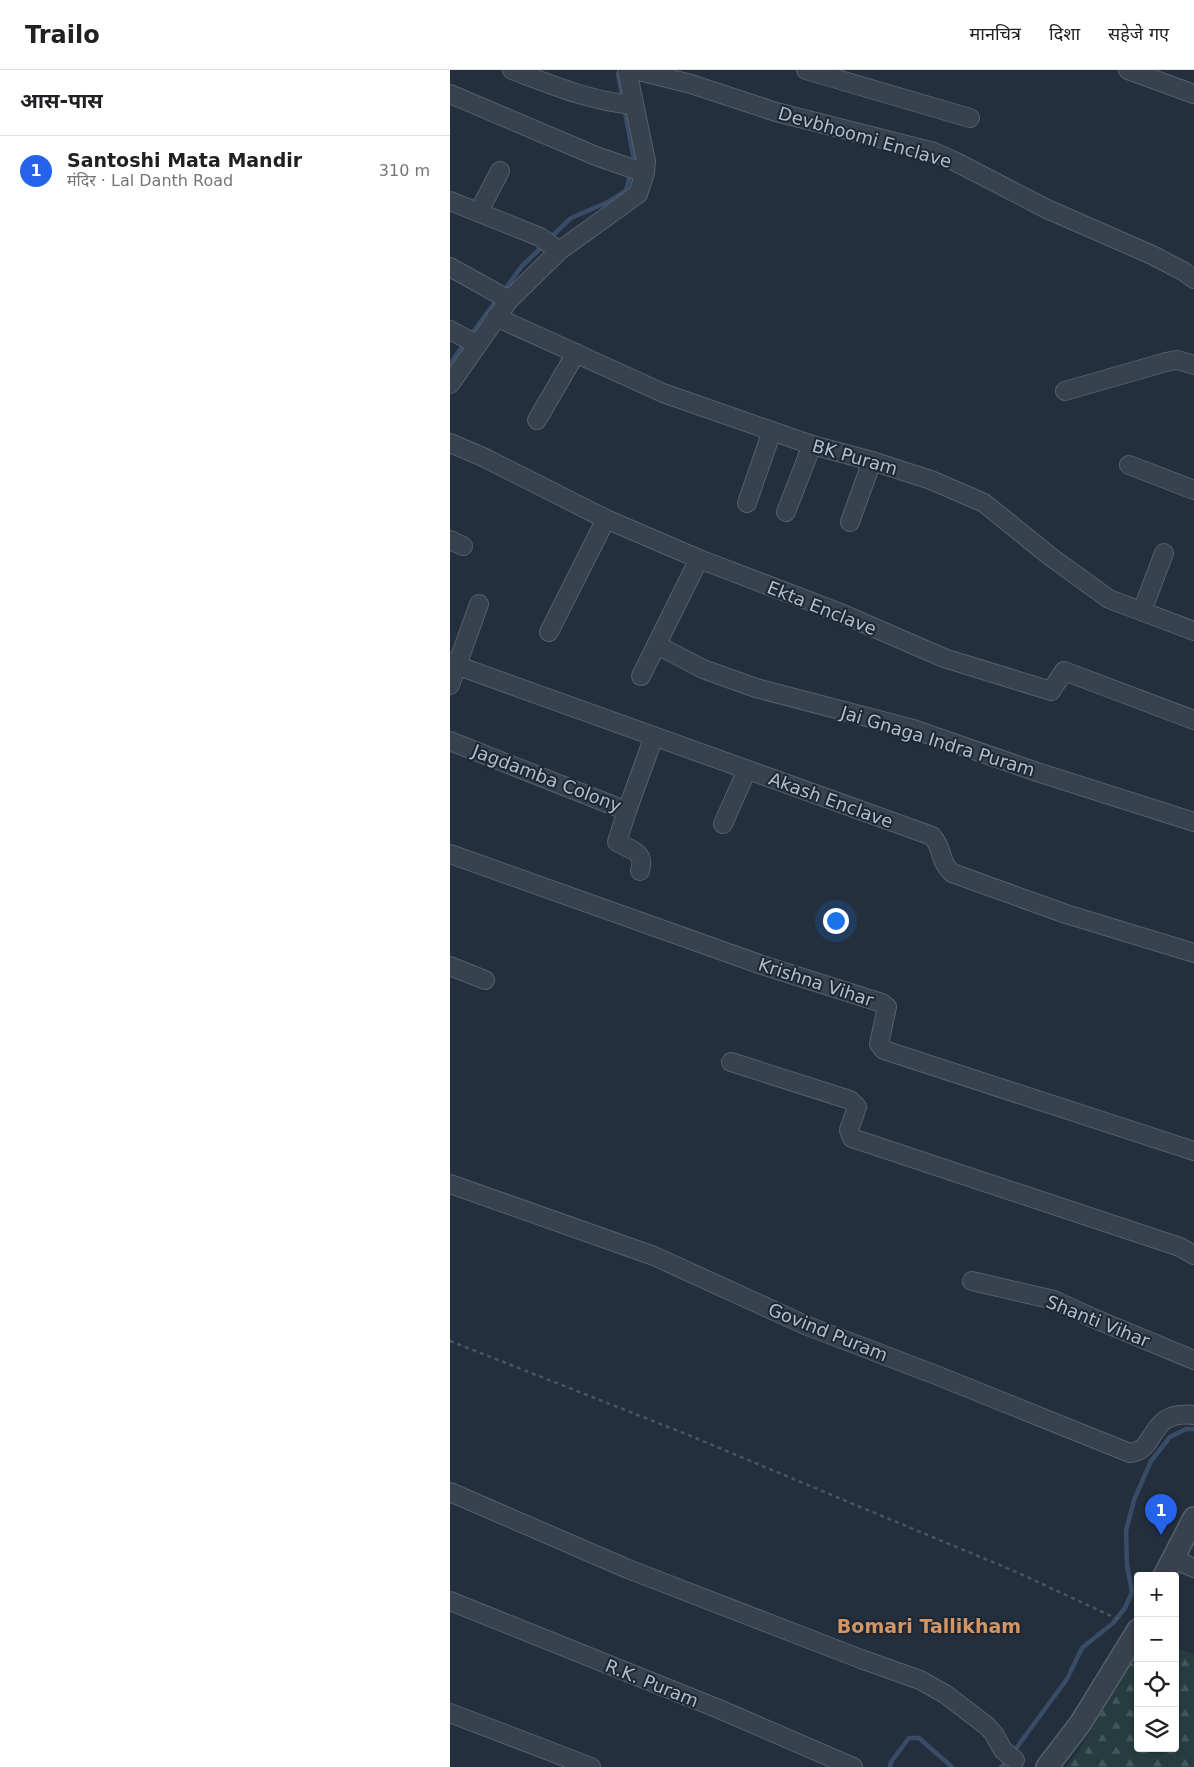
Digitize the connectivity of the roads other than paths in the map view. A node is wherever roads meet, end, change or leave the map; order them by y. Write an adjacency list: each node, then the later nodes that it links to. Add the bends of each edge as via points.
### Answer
1 (512, 70): 8 (street, via 581,95)
2 (627, 70): 8 (street)
3 (635, 70): 16 (street, Devbhoomi Enclave, via 691,84 776,112 934,152 1047,209 1152,255)
4 (806, 70): 9 (street)
5 (1128, 70): 7 (street)
6 (450, 94): 10 (street)
7 (1194, 94)
8 (625, 104): 10 (street, via 646,160)
9 (970, 118)
10 (637, 170): 14 (street, via 638,194)
11 (500, 171): 13 (street)
12 (450, 201): 13 (street)
13 (479, 211): 14 (street)
14 (550, 244): 17 (street)
15 (450, 267): 17 (street)
16 (1194, 279)
17 (502, 296): 18 (street)
18 (496, 317): 19 (street); 20 (street, BK Puram)
19 (466, 338): 22 (street)
20 (576, 353): 24 (street); 25 (street, BK Puram, via 663,393)
21 (1194, 365): 23 (street, via 1177,360 1166,362)
22 (450, 384)
23 (1065, 391)
24 (537, 420)
25 (772, 431): 27 (street, BK Puram); 31 (street)
26 (450, 444): 33 (street, Ekta Enclave, via 483,457)
27 (812, 445): 28 (street, BK Puram); 32 (street)
28 (872, 461): 34 (street); 38 (street, BK Puram, via 931,480 984,504 1109,599)
29 (1129, 464): 30 (street)
30 (1194, 490)
31 (747, 503)
32 (786, 512)
33 (606, 520): 36 (street, Ekta Enclave); 40 (street)
34 (850, 522)
35 (1164, 553): 38 (street)
36 (699, 559): 41 (street); 45 (street, Ekta Enclave, via 983,671 1051,691 1064,671)
37 (479, 604): 42 (street)
38 (1142, 612): 39 (street, BK Puram)
39 (1194, 631)
40 (550, 632)
41 (657, 645): 43 (street); 50 (street, Jai Gnaga Indra Puram, via 703,669 756,688 914,729)
42 (453, 664): 44 (street); 46 (street, Akash Enclave)
43 (642, 676)
44 (450, 684)
45 (1194, 720)
46 (654, 736): 48 (street, Akash Enclave); 49 (street, Jagdamba Colony)
47 (450, 741): 49 (street, Jagdamba Colony)
48 (747, 770): 51 (street); 54 (street, Akash Enclave, via 932,836 939,844 944,865 952,873 1066,914)
49 (627, 811): 53 (street, via 617,842 641,855)
50 (1194, 822)
51 (723, 824)
52 (450, 854): 58 (street, Krishna Vihar, via 762,965 882,1003 887,1007 879,1044 884,1050)
53 (640, 871)
54 (1194, 953)
55 (450, 966): 56 (street)
56 (485, 980)
57 (731, 1062): 60 (street, via 850,1100 857,1107 849,1130 852,1138 1180,1246)
58 (1194, 1151)
59 (450, 1184): 63 (street, Govind Puram, via 654,1256 805,1325 1130,1453 1144,1448 1156,1428 1172,1415)
60 (1194, 1255)
61 (972, 1282): 62 (street, Shanti Vihar, via 1054,1300)
62 (1194, 1360)
63 (1194, 1415)
64 (450, 1492): 71 (street, via 628,1570 920,1680 945,1694 987,1726)
65 (1194, 1518): 66 (street)
66 (1168, 1568): 67 (street)
67 (1194, 1568)
68 (450, 1602): 73 (street, R.K. Puram, via 719,1709)
69 (1132, 1626): 74 (street, via 1080,1724)
70 (450, 1713): 72 (street)
71 (1009, 1755)
72 (591, 1767)
73 (853, 1767)
74 (1047, 1767)

